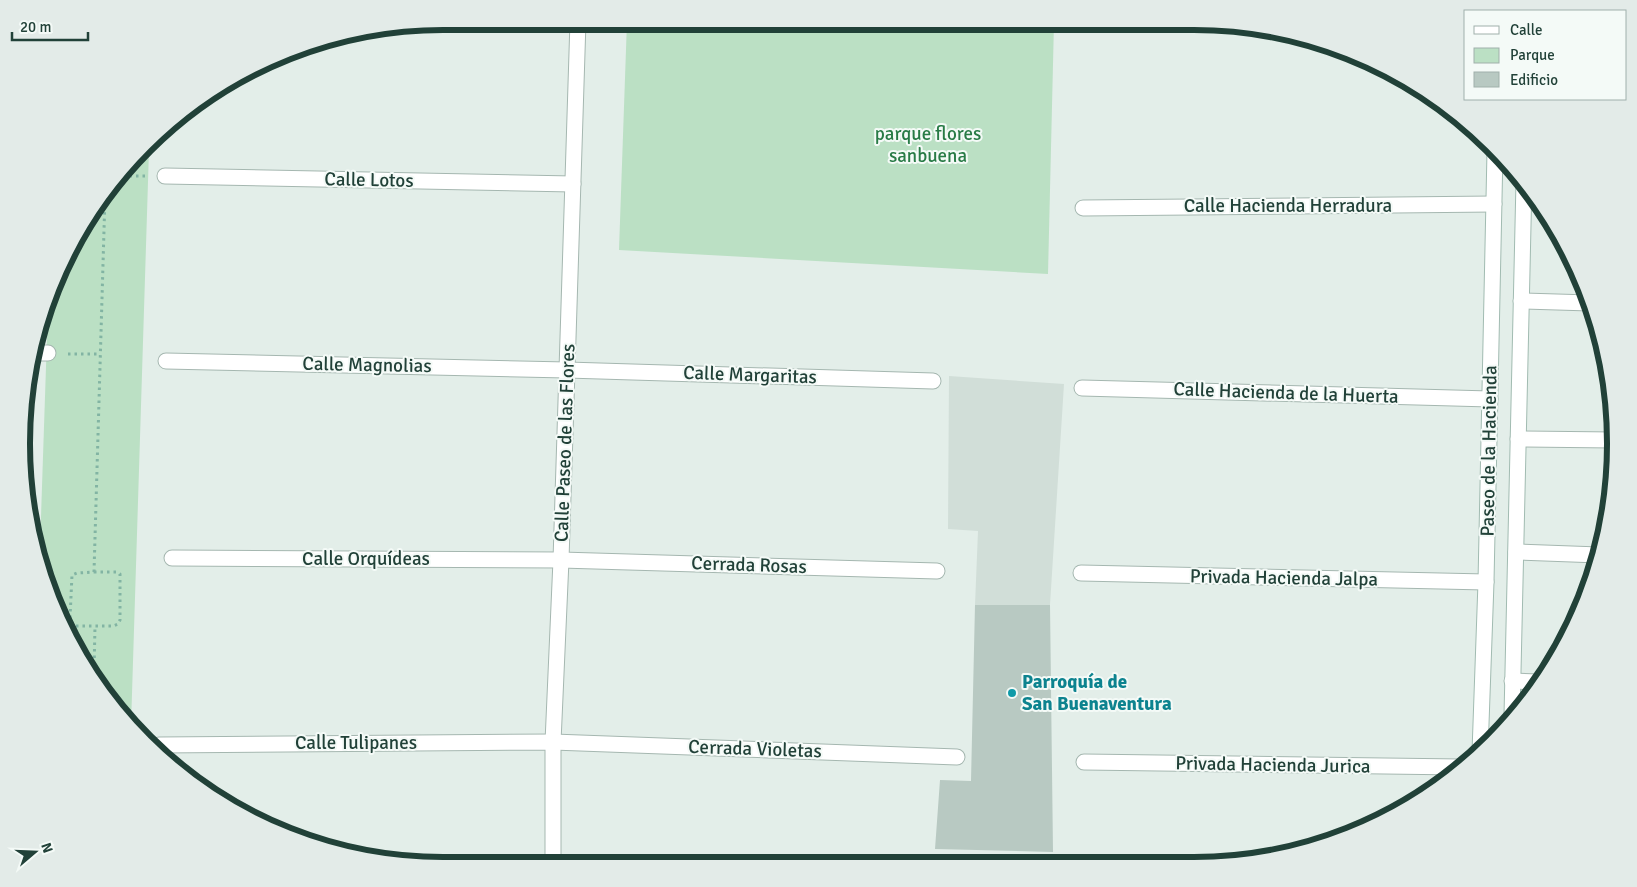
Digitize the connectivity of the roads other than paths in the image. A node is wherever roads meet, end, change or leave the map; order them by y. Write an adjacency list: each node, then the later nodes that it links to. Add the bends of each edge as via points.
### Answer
1 (578, 30): 4 (street, Calle Paseo de las Flores)
2 (1495, 161): 6 (street, Paseo de la Hacienda)
3 (166, 176): 4 (street, Calle Lotos)
4 (573, 184): 11 (street, Calle Paseo de las Flores)
5 (1524, 194): 8 (street, Paseo de la Hacienda)
6 (1494, 204): 7 (street, Calle Hacienda Herradura); 14 (street, Paseo de la Hacienda)
7 (1083, 208)
8 (1521, 301): 9 (street); 15 (street, Paseo de la Hacienda)
9 (1582, 303)
10 (166, 361): 11 (street, Calle Magnolias)
11 (567, 370): 12 (street, Calle Margaritas); 20 (street, Calle Paseo de las Flores)
12 (933, 381)
13 (1082, 388): 14 (street, Calle Hacienda de la Huerta)
14 (1490, 398): 23 (street, Paseo de la Hacienda)
15 (1518, 439): 16 (street); 17 (street, Paseo de la Hacienda)
16 (1607, 440)
17 (1516, 552): 18 (street); 24 (street, Paseo de la Hacienda)
18 (1592, 555)
19 (172, 558): 20 (street, Calle Orquídeas)
20 (561, 560): 21 (street, Cerrada Rosas); 28 (street, Calle Paseo de las Flores)
21 (937, 571)
22 (1081, 573): 23 (street, Privada Hacienda Jalpa)
23 (1486, 582): 27 (street, Paseo de la Hacienda)
24 (1512, 681): 25 (street); 26 (street, Paseo de la Hacienda)
25 (1531, 682)
26 (1512, 707)
27 (1480, 741)
28 (553, 742): 29 (street, Calle Tulipanes); 30 (street, Cerrada Violetas); 33 (street, Calle Paseo de las Flores)
29 (161, 745)
30 (957, 757)
31 (1084, 762): 32 (street, Privada Hacienda Jurica)
32 (1451, 767)
33 (553, 857)

